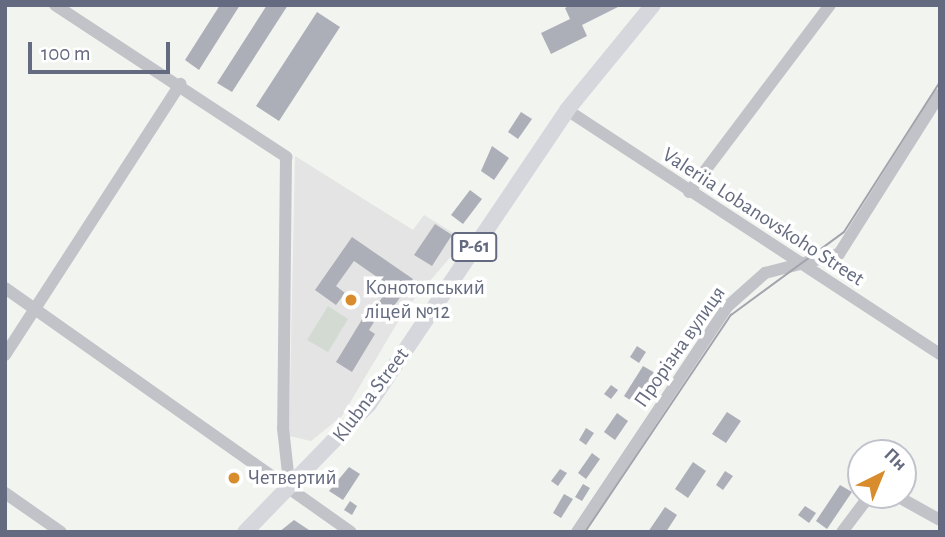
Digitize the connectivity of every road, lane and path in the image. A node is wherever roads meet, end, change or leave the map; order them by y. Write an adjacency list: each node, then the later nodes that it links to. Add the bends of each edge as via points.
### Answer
1 (55, 5): 4 (street)
2 (653, 5): 6 (main road, Klubna Street / Р-61)
3 (830, 5): 7 (street)
4 (180, 84): 10 (street); 13 (street, via 286,157 283,428)
5 (940, 93): 8 (street, Прорізна вулиця, via 839,254)
6 (567, 110): 7 (street, Valeriia Lobanovskoho Street); 13 (main road, Klubna Street / Р-61, via 369,404 332,446)
7 (690, 192): 8 (street, Valeriia Lobanovskoho Street)
8 (804, 267): 11 (street, Valeriia Lobanovskoho Street); 21 (street, Прорізна вулиця, via 765,273 727,306)
9 (5, 288): 10 (street)
10 (36, 307): 12 (street); 13 (street)
11 (940, 354)
12 (5, 355)
13 (289, 482): 19 (main road, Klubna Street / Р-61); 20 (street)
14 (5, 493): 18 (street)
15 (917, 507): 17 (street)
16 (859, 509): 22 (street)
17 (940, 520)
18 (61, 532)
19 (245, 532)
20 (351, 532)
21 (577, 532)
22 (842, 532)

